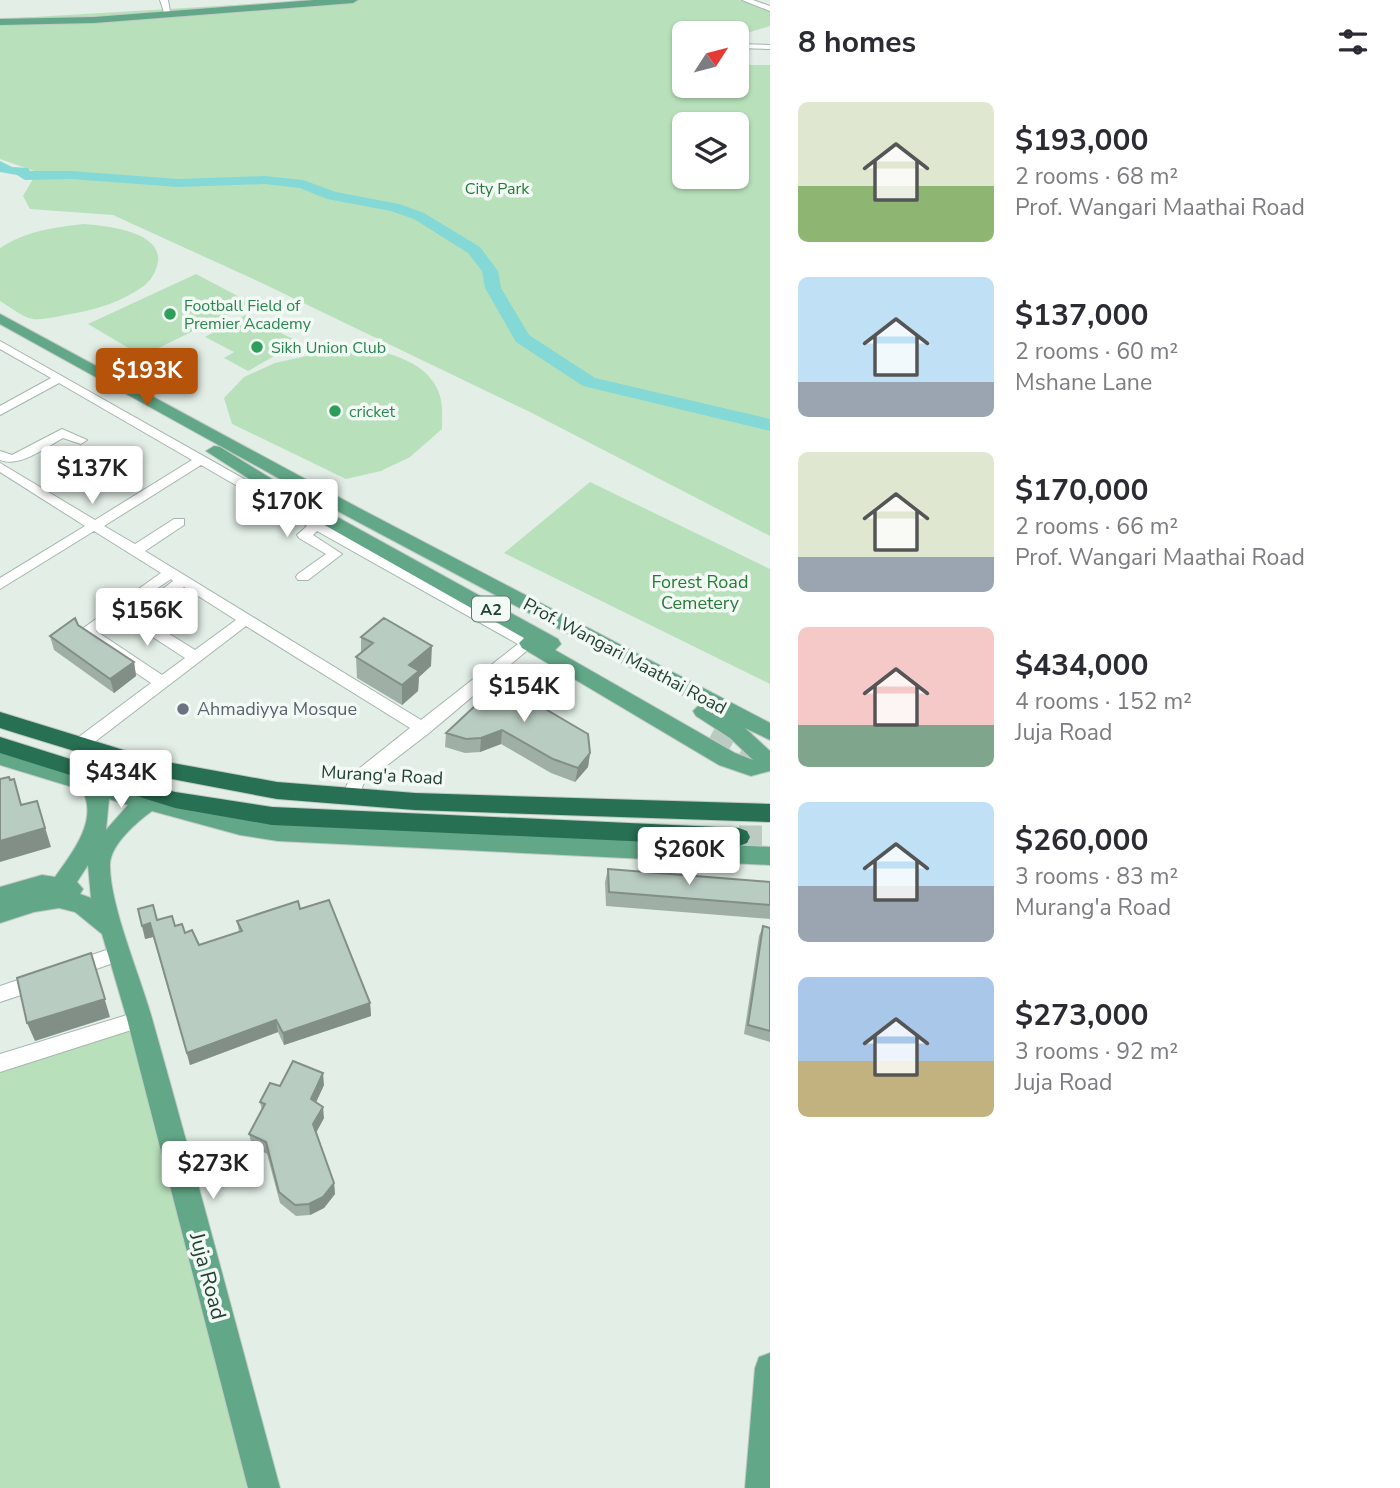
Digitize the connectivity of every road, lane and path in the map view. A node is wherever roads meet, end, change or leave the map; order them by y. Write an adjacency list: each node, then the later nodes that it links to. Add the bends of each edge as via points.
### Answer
1 (309, 0): 5 (main road)
2 (353, 0): 4 (main road)
3 (746, 0): 6 (street)
4 (339, 1): 7 (main road, via 94,20)
5 (165, 5): 7 (main road, via 88,17)
6 (770, 9)
7 (0, 20)
8 (749, 46): 9 (street)
9 (770, 47)
10 (0, 306): 21 (main road, via 305,474 320,484)
11 (0, 318): 21 (main road, Prof. Wangari Maathai Road / A2)
12 (0, 332): 20 (main road, Prof. Wangari Maathai Road / A2)
13 (0, 344): 14 (street, Prof. Wangari Maathai Road)
14 (60, 378): 15 (street); 18 (street, Prof. Wangari Maathai Road)
15 (0, 411)
16 (81, 440): 17 (street, via 62,433 15,458)
17 (0, 455)
18 (202, 459): 24 (street); 25 (street, Prof. Wangari Maathai Road)
19 (0, 467): 24 (street)
20 (270, 485): 29 (main road); 43 (main road, Prof. Wangari Maathai Road / A2)
21 (327, 498): 22 (main road, Prof. Wangari Maathai Road / A2)
22 (351, 511): 29 (main road); 41 (main road, Prof. Wangari Maathai Road / A2)
23 (179, 522): 27 (street)
24 (96, 524): 27 (street); 33 (street)
25 (316, 525): 26 (street, Prof. Wangari Maathai Road); 28 (street, via 304,535)
26 (349, 544): 28 (street); 37 (street, Prof. Wangari Maathai Road)
27 (136, 550): 30 (street)
28 (335, 554): 31 (street)
29 (419, 556): 48 (main road, Prof. Wangari Maathai Road, via 716,719)
30 (171, 572): 32 (street); 34 (street)
31 (303, 577)
32 (184, 580): 35 (street, via 158,598); 36 (street)
33 (2, 581)
34 (119, 608): 38 (street); 39 (street, via 88,633)
35 (185, 617)
36 (246, 619): 38 (street); 42 (street)
37 (529, 643): 42 (street); 48 (main road, via 734,763 751,768)
38 (195, 657): 39 (street)
39 (161, 682): 46 (street)
40 (0, 720): 46 (highway, Murang'a Road)
41 (761, 728): 44 (main road, Prof. Wangari Maathai Road)
42 (423, 729): 50 (street, via 357,779)
43 (712, 733)
44 (770, 738)
45 (0, 745): 52 (highway)
46 (78, 746): 50 (highway, Murang'a Road, via 211,781)
47 (0, 757): 49 (main road)
48 (770, 763)
49 (90, 786): 51 (main road); 58 (main road, via 99,800 96,826 84,854)
50 (350, 797): 53 (highway, Murang'a Road)
51 (149, 802): 52 (main road); 61 (main road, Juja Road, via 133,813 104,847 99,863)
52 (184, 806): 56 (highway, via 272,816); 57 (main road, via 240,826 278,832)
53 (735, 813): 54 (highway, Murang'a Road); 55 (main road)
54 (770, 813)
55 (770, 820)
56 (739, 837)
57 (767, 858)
58 (57, 892): 59 (main road, via 42,884); 60 (main road); 61 (main road, via 84,905)
59 (0, 897)
60 (0, 914)
61 (113, 929): 62 (street); 63 (main road, Juja Road)
62 (0, 994)
63 (141, 1019): 64 (street); 66 (main road, Juja Road)
64 (0, 1063)
65 (770, 1368): 67 (main road)
66 (264, 1488)
67 (761, 1488)

